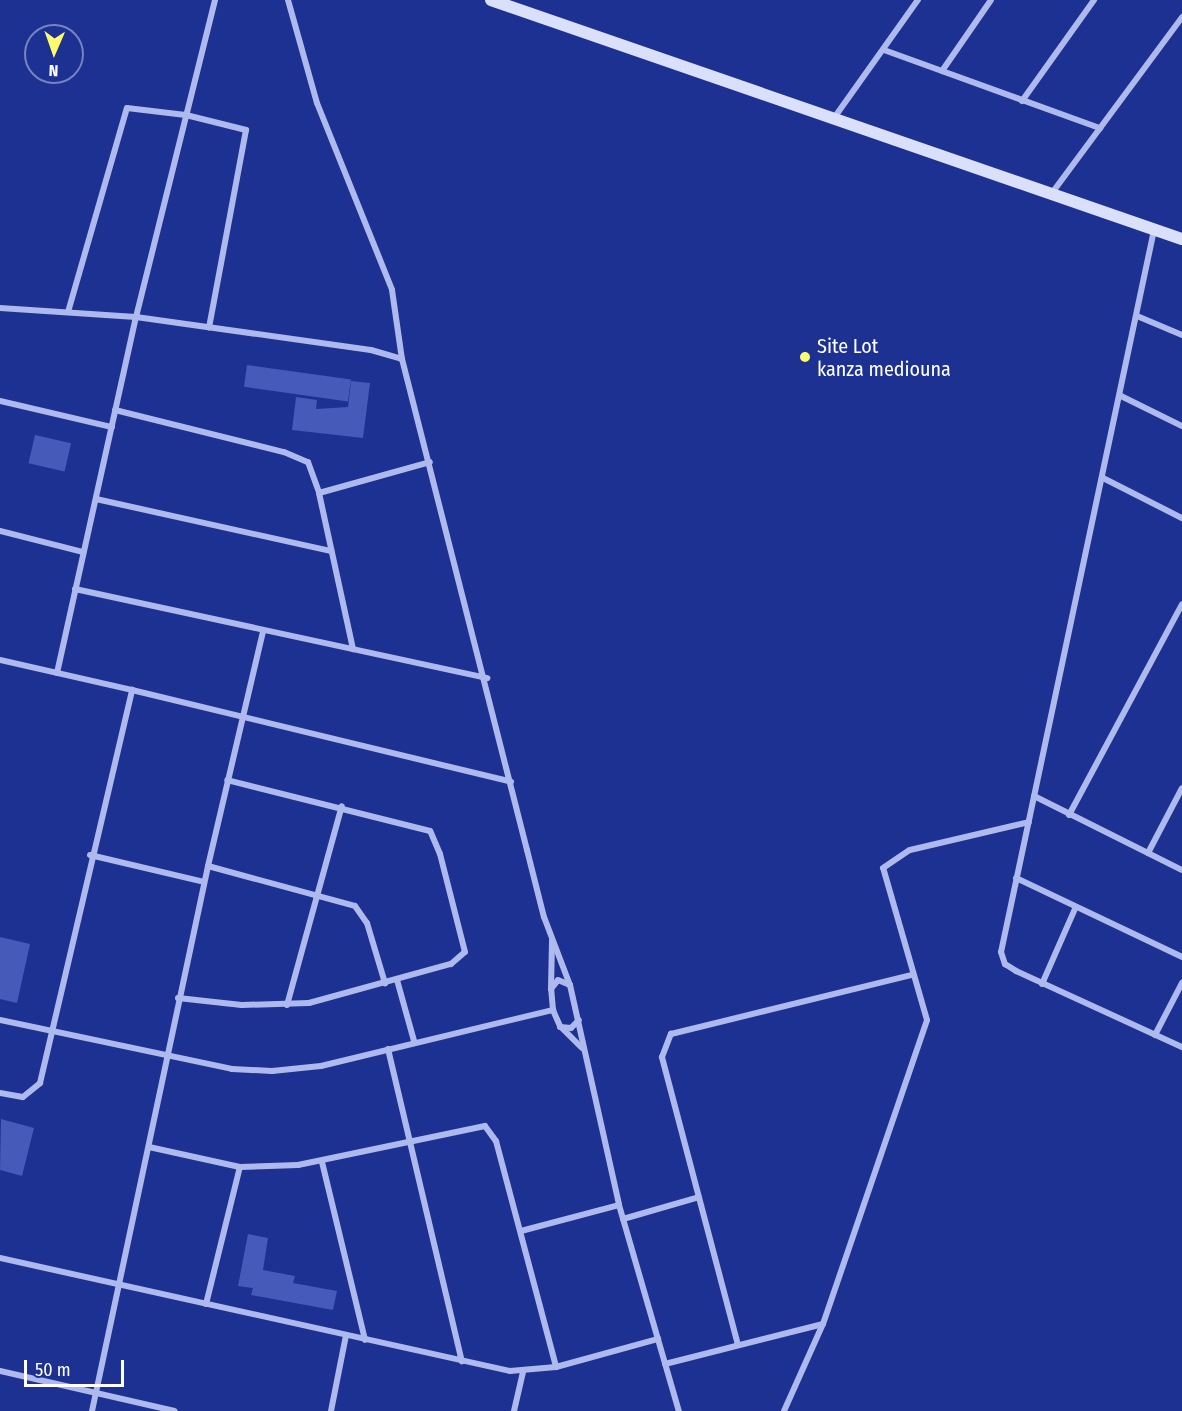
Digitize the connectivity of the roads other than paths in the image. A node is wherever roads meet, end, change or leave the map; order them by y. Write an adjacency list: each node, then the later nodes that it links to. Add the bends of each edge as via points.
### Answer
1 (215, 0): 11 (street)
2 (288, 0): 23 (street, via 317,103 392,290)
3 (491, 0): 12 (street)
4 (918, 0): 8 (street)
5 (991, 0): 9 (street)
6 (1094, 0): 10 (street)
7 (1182, 17): 13 (street)
8 (884, 50): 9 (street); 12 (street)
9 (942, 71): 10 (street)
10 (1022, 101): 13 (street)
11 (186, 115): 18 (street, via 127,108); 20 (street); 21 (street, via 246,130)
12 (834, 119): 14 (street)
13 (1100, 128): 14 (street)
14 (1052, 193): 15 (street)
15 (1155, 229): 16 (street); 19 (street)
16 (1182, 239)
17 (0, 308): 18 (street)
18 (68, 312): 20 (street)
19 (1137, 316): 22 (street); 24 (street)
20 (136, 317): 21 (street); 26 (street)
21 (209, 328): 23 (street, via 371,350)
22 (1182, 335)
23 (402, 359): 29 (street)
24 (1122, 396): 27 (street); 30 (street)
25 (0, 402): 28 (street)
26 (116, 410): 28 (street); 31 (street, via 301,457 311,467)
27 (1182, 426)
28 (112, 427): 32 (street)
29 (430, 462): 31 (street); 44 (street)
30 (1103, 478): 33 (street); 50 (street)
31 (319, 493): 35 (street)
32 (96, 499): 35 (street); 36 (street)
33 (1182, 518)
34 (0, 531): 36 (street)
35 (331, 551): 41 (street)
36 (83, 552): 37 (street)
37 (75, 589): 40 (street); 43 (street)
38 (1182, 604): 39 (street)
39 (1180, 614): 52 (street)
40 (263, 631): 41 (street); 46 (street)
41 (353, 649): 44 (street)
42 (0, 660): 43 (street)
43 (57, 673): 45 (street)
44 (487, 678): 48 (street)
45 (132, 690): 46 (street); 55 (street)
46 (240, 717): 47 (street); 48 (street)
47 (227, 780): 51 (street); 56 (street)
48 (511, 782): 62 (street)
49 (1182, 788): 54 (street)
50 (1034, 796): 52 (street); 53 (street)
51 (342, 806): 60 (street); 65 (street, via 427,829 438,847 465,952 452,964)
52 (1069, 815): 54 (street)
53 (1029, 822): 58 (street); 64 (street, via 910,850 883,868)
54 (1148, 853): 57 (street)
55 (90, 855): 59 (street); 77 (street)
56 (208, 866): 59 (street); 60 (street)
57 (1182, 870)
58 (1016, 878): 61 (street); 68 (street, via 1002,957 1009,967)
59 (204, 882): 71 (street)
60 (320, 893): 66 (street, via 349,903 363,913); 72 (street)
61 (1075, 909): 63 (street); 68 (street)
62 (552, 940): 69 (street); 70 (street)
63 (1182, 957)
64 (911, 975): 89 (street, via 671,1034 662,1057); 96 (street, via 927,1020)
65 (397, 980): 66 (street); 79 (street)
66 (385, 983): 72 (street)
67 (1182, 983): 78 (street)
68 (1042, 984): 78 (street)
69 (570, 985): 70 (street, via 558,980); 75 (street)
70 (551, 989): 73 (street)
71 (178, 998): 72 (street); 83 (street)
72 (287, 1005)
73 (553, 1010): 76 (street); 79 (street, via 462,1034)
74 (0, 1020): 77 (street)
75 (579, 1020): 76 (street, via 571,1028); 81 (street)
76 (560, 1026): 81 (street)
77 (50, 1032): 83 (street); 84 (street, via 39,1083 32,1093)
78 (1155, 1035): 80 (street)
79 (414, 1041): 82 (street)
80 (1182, 1047)
81 (582, 1048): 90 (street)
82 (388, 1049): 83 (street, via 321,1066 272,1071); 85 (street)
83 (168, 1056): 86 (street)
84 (0, 1093)
85 (407, 1142): 87 (street); 92 (street, via 473,1124 487,1127 496,1141); 101 (street)
86 (149, 1147): 88 (street); 94 (street)
87 (322, 1162): 88 (street); 99 (street)
88 (240, 1167): 95 (street)
89 (699, 1197): 91 (street); 100 (street)
90 (619, 1205): 91 (street); 92 (street)
91 (623, 1219): 98 (street)
92 (521, 1231): 103 (street)
93 (0, 1258): 94 (street)
94 (118, 1285): 95 (street); 106 (street)
95 (206, 1304): 97 (street)
96 (823, 1324): 100 (street); 112 (street)
97 (346, 1335): 99 (street); 109 (street)
98 (658, 1339): 102 (street); 103 (street)
99 (365, 1340): 101 (street)
100 (738, 1345): 102 (street)
101 (462, 1361): 105 (street)
102 (665, 1365): 111 (street)
103 (556, 1367): 105 (street)
104 (0, 1371): 106 (street)
105 (523, 1372): 110 (street)
106 (95, 1392): 107 (street); 108 (street)
107 (92, 1411)
108 (174, 1411)
109 (331, 1411)
110 (514, 1411)
111 (679, 1411)
112 (784, 1411)

